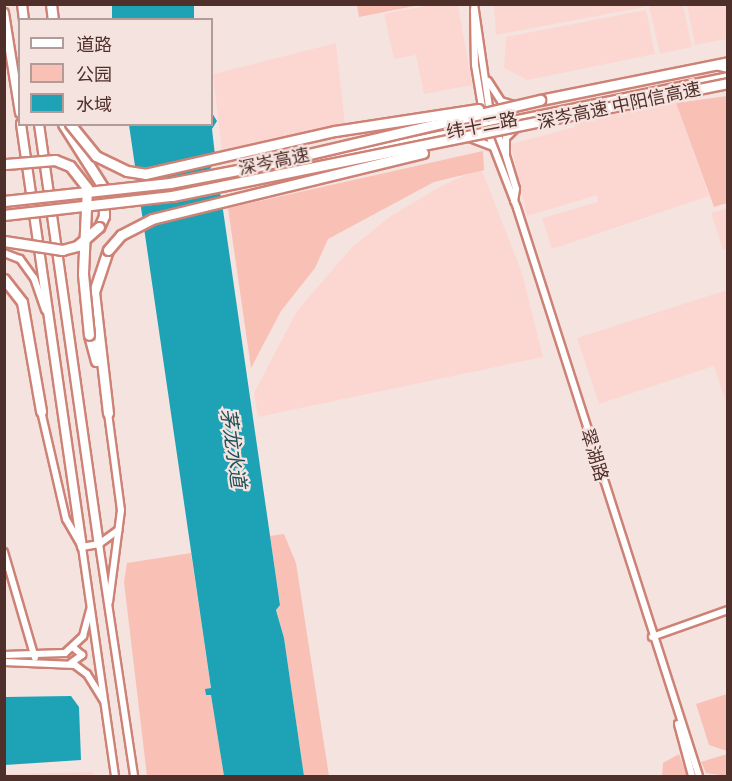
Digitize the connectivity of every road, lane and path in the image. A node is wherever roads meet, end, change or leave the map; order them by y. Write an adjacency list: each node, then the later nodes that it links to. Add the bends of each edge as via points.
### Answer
1 (474, 7): 6 (street, 翠湖路); 8 (street, 翠湖路)
2 (4, 13): 9 (main road)
3 (728, 62): 10 (highway, 深岑高速 中阳信高速)
4 (728, 69): 11 (street, via 718,66)
5 (728, 76): 13 (street, 纬十二路)
6 (487, 79): 11 (street, via 501,101); 12 (street, 翠湖路)
7 (728, 83): 21 (highway, 深岑高速 中阳信高速, bridge)
8 (478, 87): 12 (street, 翠湖路); 19 (street, via 478,103 472,110)
9 (18, 100)
10 (540, 100): 18 (highway, bridge, via 335,131 145,174 127,171 96,156); 28 (highway, 深岑高速, bridge, via 236,171 170,183)
11 (521, 107): 12 (street)
12 (486, 114): 14 (street, 翠湖路); 19 (street); 20 (street, 翠湖路)
13 (529, 117): 14 (street, 纬十二路); 24 (street, via 506,138)
14 (493, 125): 20 (street, 纬十二路); 24 (street, 翠湖路)
15 (21, 126): 34 (main road)
16 (39, 126): 39 (main road)
17 (64, 126): 31 (highway, bridge, via 103,187 104,216 99,227 77,246 62,250)
18 (72, 126)
19 (430, 126): 25 (street, via 306,152)
20 (484, 126): 22 (street, 纬十二路); 23 (street, 翠湖路)
21 (510, 130): 30 (highway, 深岑高速, bridge, via 172,196); 35 (highway, bridge, via 152,219 121,235 108,250 94,292)
22 (452, 132): 23 (street); 25 (street, 纬十二路)
23 (492, 147): 29 (street, 翠湖路)
24 (506, 156): 29 (street, 翠湖路, via 516,189)
25 (307, 162): 27 (street, 纬十二路)
26 (4, 165): 35 (highway, bridge, via 55,160 70,166 87,188 83,274 89,335)
27 (272, 169)
28 (4, 201)
29 (514, 201): 45 (street, 翠湖路)
30 (4, 215)
31 (4, 241)
32 (4, 253): 34 (street, via 20,259 34,278)
33 (4, 279): 36 (highway, via 22,302)
34 (50, 327): 40 (main road)
35 (103, 380): 37 (highway)
36 (41, 411): 40 (street, via 66,519)
37 (108, 413): 38 (street)
38 (120, 529): 39 (street); 44 (street)
39 (99, 544): 40 (street); 44 (street)
40 (82, 547): 42 (street)
41 (4, 552): 47 (street)
42 (91, 603): 46 (street, via 87,625); 52 (street)
43 (728, 610): 45 (street)
44 (108, 611): 55 (street)
45 (652, 637): 53 (street, 翠湖路)
46 (74, 648): 47 (street, via 56,655); 51 (street, via 82,655)
47 (34, 654): 48 (street); 50 (street)
48 (4, 655)
49 (4, 662): 50 (street)
50 (36, 662): 51 (street)
51 (70, 663): 52 (street, via 87,674)
52 (105, 703): 54 (street)
53 (692, 773): 56 (street, 翠湖路); 57 (street)
54 (115, 777)
55 (134, 777)
56 (699, 777)
57 (705, 777)

